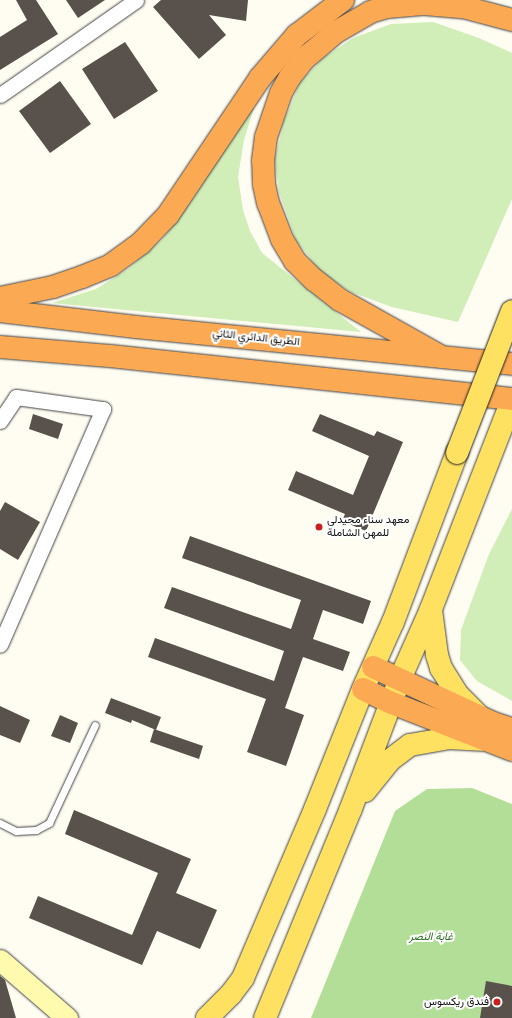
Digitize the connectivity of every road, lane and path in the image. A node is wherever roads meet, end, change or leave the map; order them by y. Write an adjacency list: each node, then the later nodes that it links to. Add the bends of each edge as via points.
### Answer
1 (136, 0): 4 (street)
2 (343, 0): 5 (highway, via 297,35 260,78 168,215 141,243 111,265 82,277 52,287)
3 (512, 20): 9 (highway, via 463,7 425,4 387,7 370,12 336,32 304,59 280,93 266,137 263,160 268,203 282,239 295,261 340,300)
4 (0, 95)
5 (0, 298)
6 (0, 311): 9 (highway, الطريق الدائري الثاني)
7 (512, 311): 16 (main road, bridge)
8 (0, 347): 11 (highway, via 118,356)
9 (442, 357): 10 (highway, الطريق الدائري الثاني)
10 (512, 364)
11 (512, 399): 14 (main road)
12 (6, 402): 13 (street); 15 (street, via 16,397 103,409)
13 (0, 421)
14 (431, 609): 17 (main road); 20 (main road, via 441,668 458,694)
15 (0, 645)
16 (373, 668): 17 (highway); 18 (main road)
17 (400, 680): 19 (main road); 20 (highway)
18 (363, 689): 19 (highway); 27 (main road)
19 (392, 703): 23 (highway); 25 (main road)
20 (478, 715): 22 (highway)
21 (95, 725): 26 (lane, via 49,822 36,830 16,831)
22 (512, 729)
23 (484, 740): 24 (highway); 25 (main road, via 448,738 410,745 390,760)
24 (512, 750)
25 (350, 811): 28 (main road)
26 (0, 823)
27 (264, 927): 28 (main road); 31 (main road, via 243,978)
28 (297, 941): 32 (main road)
29 (0, 960): 30 (main road)
30 (67, 1018)
31 (208, 1018)
32 (265, 1018)

